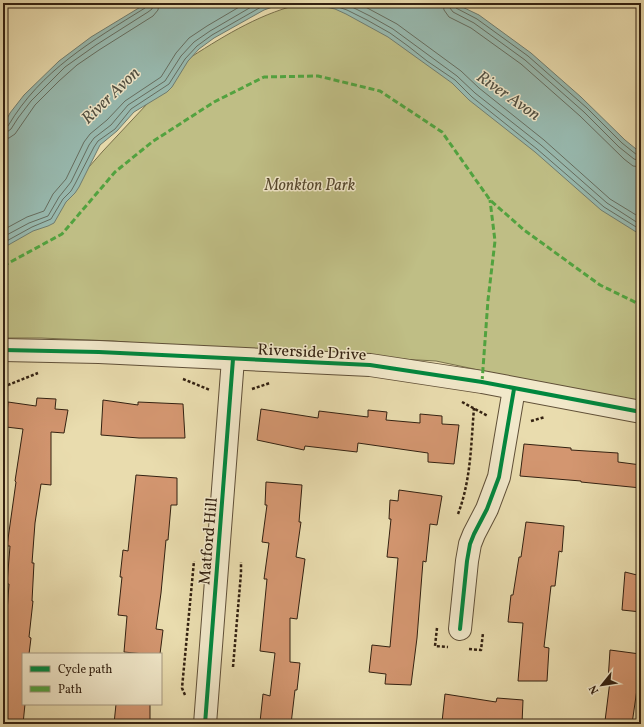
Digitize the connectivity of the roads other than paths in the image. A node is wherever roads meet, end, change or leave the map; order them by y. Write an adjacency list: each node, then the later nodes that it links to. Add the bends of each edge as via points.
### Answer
1 (3, 350): 2 (street, Riverside Drive)
2 (233, 359): 3 (street, Riverside Drive, via 370,365); 6 (street, Matford Hill)
3 (514, 389): 4 (street, Riverside Drive); 5 (street, via 499,477 470,544)
4 (641, 412)
5 (460, 629)
6 (204, 724)

